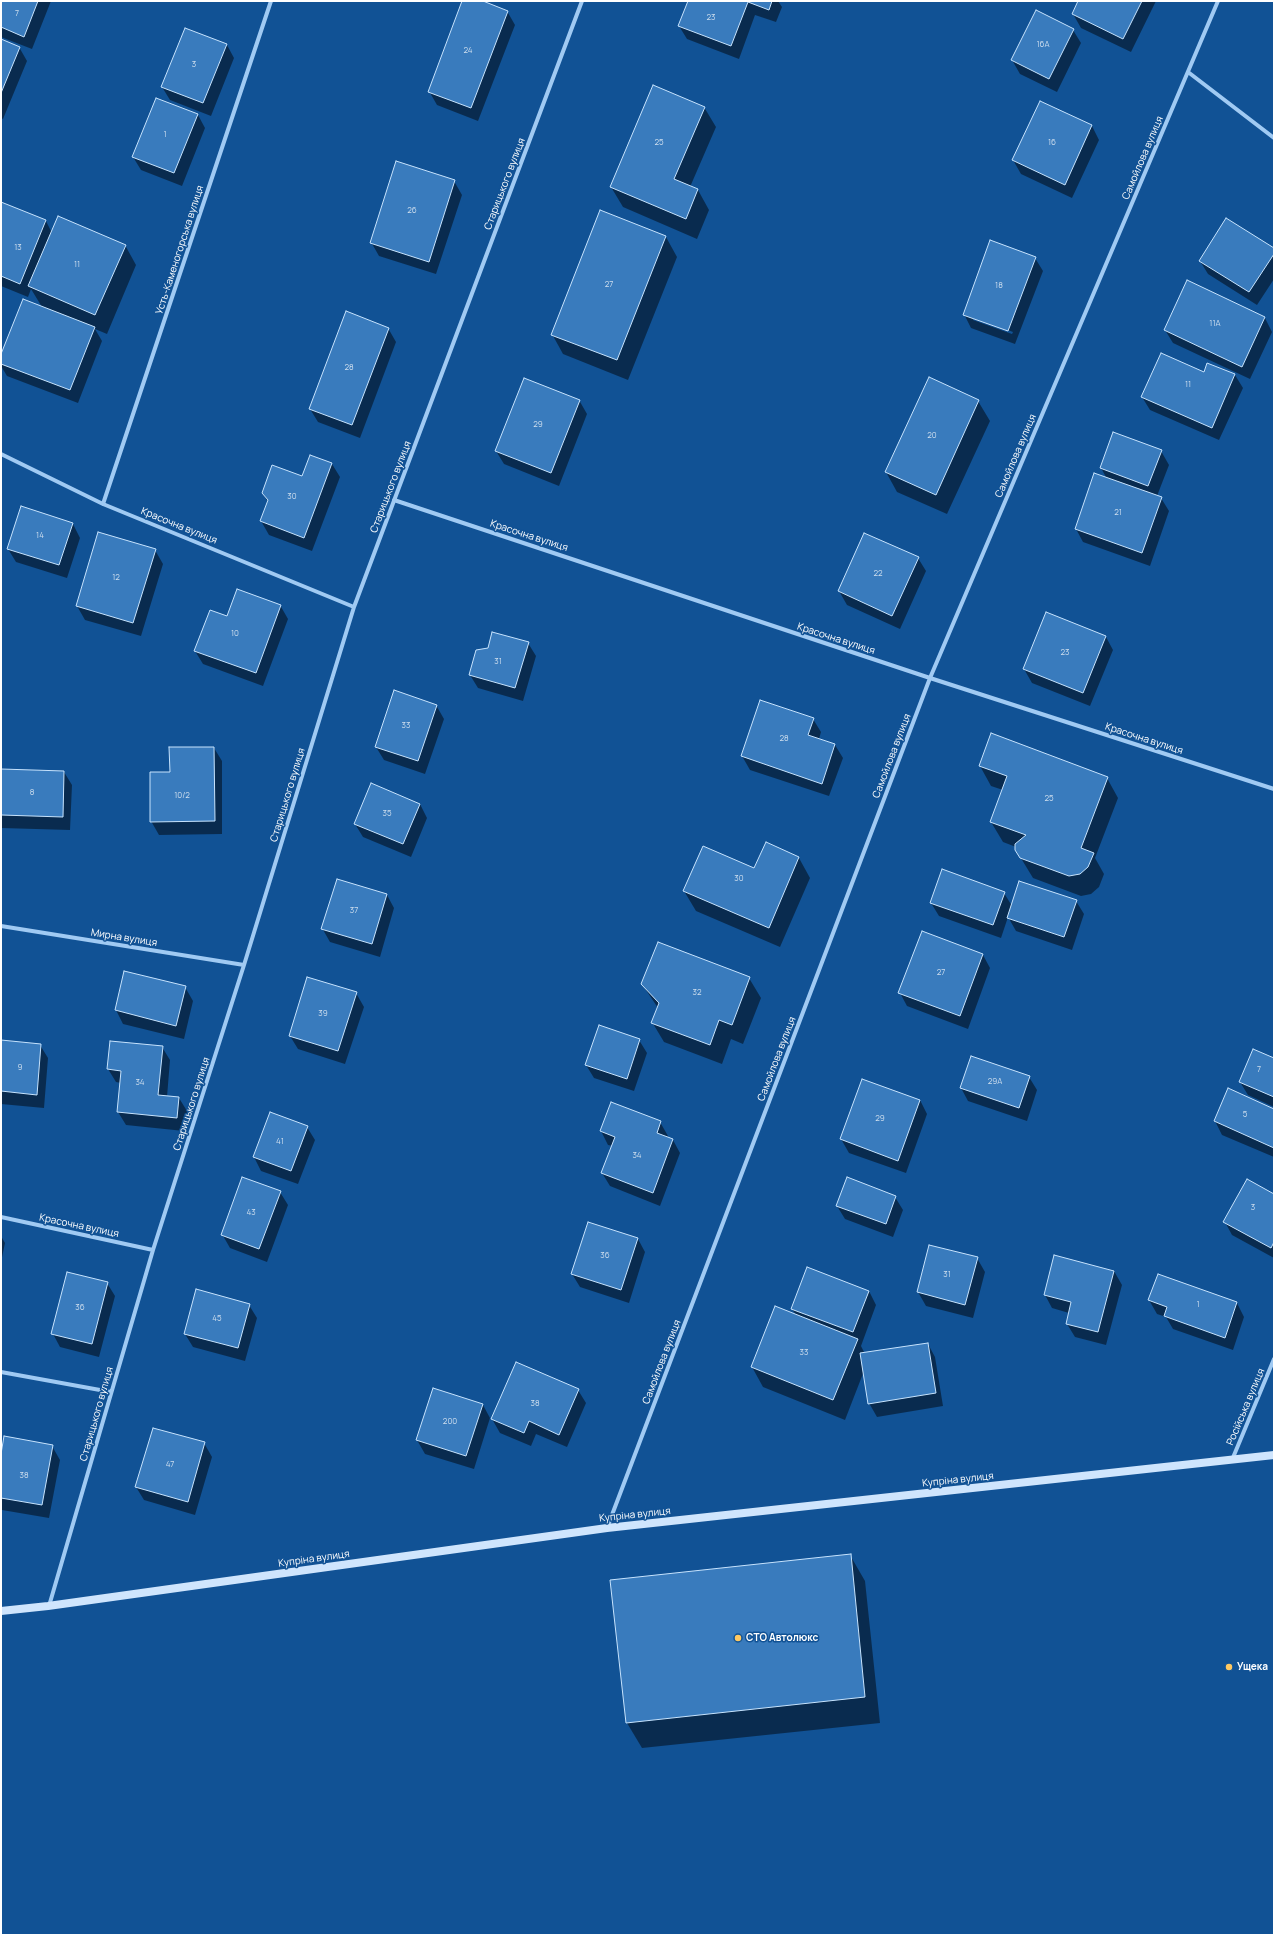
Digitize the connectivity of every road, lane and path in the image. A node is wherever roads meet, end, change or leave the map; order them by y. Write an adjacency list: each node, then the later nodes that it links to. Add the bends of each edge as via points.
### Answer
1 (271, 1): 8 (street, Усть-Каменогорська вулиця)
2 (582, 1): 7 (street, Старицького вулиця)
3 (1218, 1): 4 (street, Самойлова вулиця)
4 (1188, 72): 5 (street); 10 (street, Самойлова вулиця)
5 (1274, 138)
6 (1, 454): 8 (street, Красочна вулиця)
7 (394, 500): 9 (street, Старицького вулиця); 10 (street, Красочна вулиця)
8 (103, 504): 9 (street, Красочна вулиця)
9 (354, 606): 13 (street, Старицького вулиця)
10 (930, 678): 11 (street, Красочна вулиця); 21 (street, Самойлова вулиця)
11 (1274, 788)
12 (1, 926): 13 (street, Мирна вулиця)
13 (244, 965): 15 (street, Старицького вулиця)
14 (1, 1217): 15 (street, Красочна вулиця)
15 (153, 1250): 18 (street, Старицького вулиця)
16 (1274, 1359): 20 (street, Російська вулиця)
17 (1, 1372): 18 (street)
18 (111, 1392): 22 (street, Старицького вулиця)
19 (1274, 1455): 20 (main road, Купріна вулиця)
20 (1232, 1460): 21 (main road, Купріна вулиця)
21 (607, 1528): 22 (main road, Купріна вулиця)
22 (48, 1606): 23 (main road, Купріна вулиця)
23 (1, 1611)

